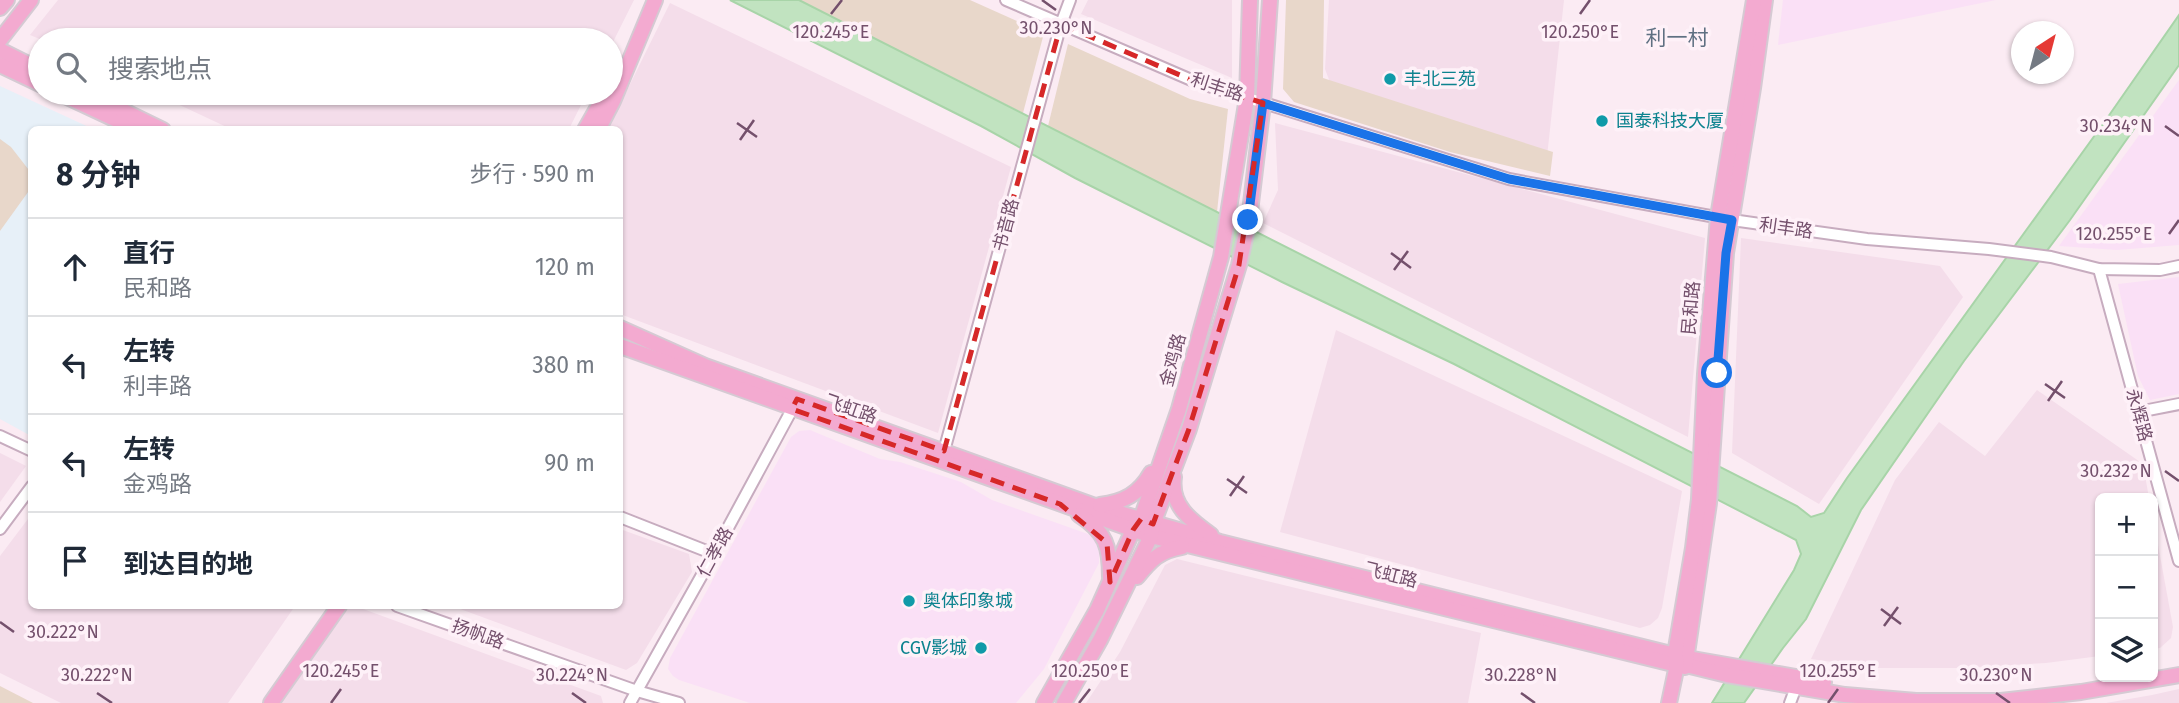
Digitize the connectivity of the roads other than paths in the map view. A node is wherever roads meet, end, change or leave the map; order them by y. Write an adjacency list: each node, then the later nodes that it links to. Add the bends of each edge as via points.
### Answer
1 (7, 0): 11 (main road)
2 (31, 0): 13 (main road)
3 (646, 0): 15 (main road)
4 (655, 0): 18 (main road)
5 (1006, 0): 12 (street, 利丰路)
6 (1070, 0): 12 (street, 书音路)
7 (1250, 0): 20 (main road, 金鸡路)
8 (1270, 0): 21 (main road, 金鸡路)
9 (1754, 0): 30 (main road, 民和路)
10 (1765, 0): 30 (main road, 民和路, via 1753,88)
11 (0, 8)
12 (1061, 24): 20 (street, 利丰路, via 1196,82); 41 (street, 书音路)
13 (0, 40)
14 (0, 50): 16 (main road)
15 (623, 54)
16 (28, 64)
17 (0, 65): 19 (main road)
18 (623, 77)
19 (28, 78)
20 (1247, 98): 21 (street, 利丰路); 39 (main road, 金鸡路, via 1221,257)
21 (1263, 103): 30 (street, 利丰路, via 1509,179); 42 (main road, 金鸡路, via 1239,265)
22 (85, 105): 26 (main road)
23 (112, 105): 27 (main road)
24 (599, 105): 28 (main road)
25 (611, 105): 29 (main road)
26 (129, 126)
27 (155, 126)
28 (587, 126)
29 (600, 126)
30 (1725, 219): 32 (street, 利丰路, via 2051,257); 57 (main road, 民和路); 57 (main road, 民和路, via 1709,503)
31 (2179, 266): 32 (street, 利丰路)
32 (2099, 269): 37 (street, 永辉路)
33 (623, 329): 35 (main road, 飞虹路)
34 (623, 346): 35 (main road, 飞虹路)
35 (795, 404): 41 (main road, 飞虹路); 44 (main road, 飞虹路); 51 (street, 仁孝路)
36 (2179, 404): 37 (street)
37 (2138, 412): 52 (street, 永辉路)
38 (0, 436): 40 (street)
39 (1166, 448): 45 (main road, via 1138,491 1129,498); 47 (main road, 金鸡路)
40 (28, 449)
41 (944, 451): 45 (main road, 飞虹路)
42 (1175, 464): 47 (main road, 金鸡路); 49 (main road, via 1173,485 1179,505)
43 (28, 491): 48 (street)
44 (1060, 504): 47 (main road, 飞虹路); 53 (main road, via 1100,531 1107,543)
45 (1096, 506): 47 (main road, 飞虹路)
46 (623, 518): 51 (street)
47 (1145, 527): 49 (main road, 飞虹路); 50 (main road, 飞虹路); 53 (main road, 金鸡路); 54 (main road, 金鸡路)
48 (0, 529)
49 (1220, 542): 57 (main road, 飞虹路)
50 (1187, 546): 54 (main road, via 1156,556); 57 (main road, 飞虹路)
51 (714, 554): 64 (street, 仁孝路)
52 (2179, 561)
53 (1110, 582): 69 (main road, 金鸡路)
54 (1122, 594): 70 (main road, 金鸡路)
55 (337, 609): 66 (main road)
56 (405, 609): 64 (street, 扬帆路)
57 (1681, 661): 61 (main road, 飞虹路); 71 (main road, 民和路); 72 (main road, 民和路)
58 (2179, 669): 59 (main road)
59 (2158, 672)
60 (2179, 675): 65 (main road, 飞虹路)
61 (1767, 677): 62 (main road, 飞虹路, via 1921,693 1997,694); 63 (main road, 飞虹路)
62 (2100, 682)
63 (1796, 687): 65 (main road, 飞虹路, via 1916,701); 73 (street)
64 (637, 691): 67 (street, 仁孝路); 68 (street, 扬帆路)
65 (2071, 698)
66 (271, 703)
67 (630, 703)
68 (679, 703)
69 (1044, 703)
70 (1064, 703)
71 (1669, 703)
72 (1679, 703)
73 (1790, 703)

